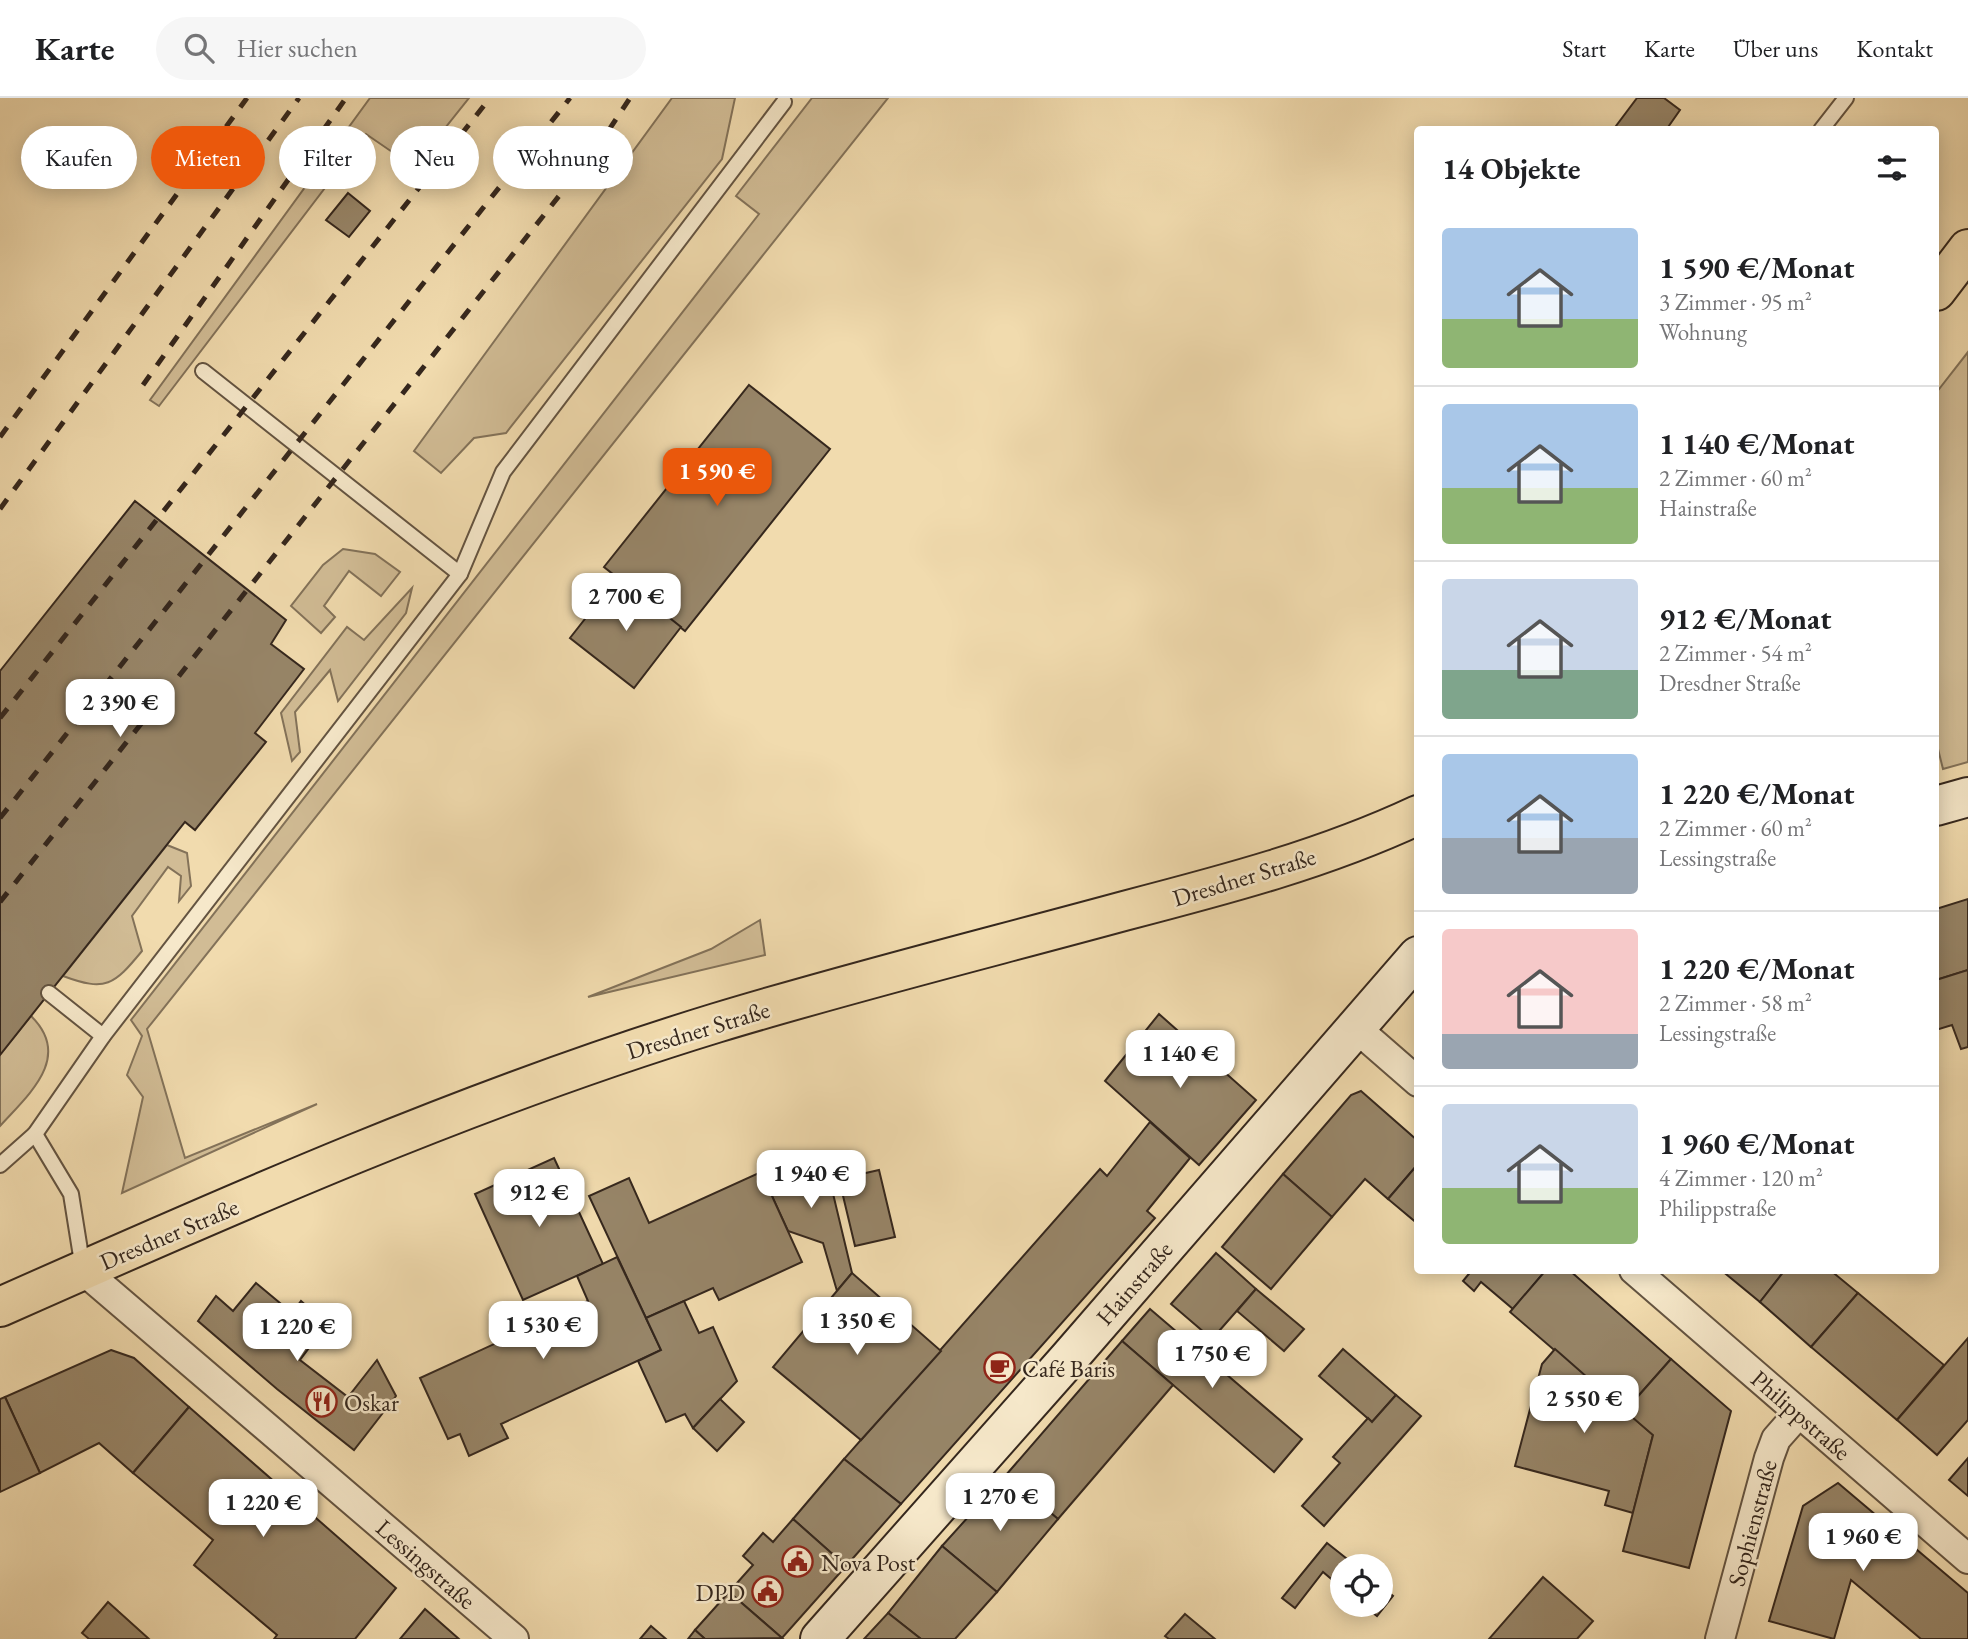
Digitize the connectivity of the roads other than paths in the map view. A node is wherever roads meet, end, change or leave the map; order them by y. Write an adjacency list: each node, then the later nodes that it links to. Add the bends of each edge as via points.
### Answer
1 (1846, 98): 3 (lane)
2 (784, 102): 7 (lane, via 503,472)
3 (1824, 126)
4 (1968, 249): 5 (main road)
5 (1939, 287)
6 (203, 371): 7 (lane)
7 (460, 573): 14 (lane)
8 (1968, 797): 9 (street)
9 (1939, 805)
10 (1414, 817): 18 (main road, Dresdner Straße, via 1370,837 1258,875 824,992 609,1058 410,1132)
11 (1414, 961): 13 (street, Hainstraße)
12 (49, 993): 14 (lane)
13 (1356, 1028): 15 (street); 24 (street, Hainstraße)
14 (103, 1036): 16 (lane)
15 (1414, 1079)
16 (35, 1134): 17 (lane); 18 (lane, via 71,1194)
17 (0, 1165)
18 (83, 1270): 20 (main road, Dresdner Straße); 23 (street, Lessingstraße)
19 (1639, 1274): 21 (street, Philippstraße)
20 (0, 1307)
21 (1799, 1413): 22 (street, Philippstraße); 25 (street, Sophienstraße, via 1776,1439 1769,1458)
22 (1968, 1559)
23 (514, 1639)
24 (820, 1639)
25 (1720, 1639)

